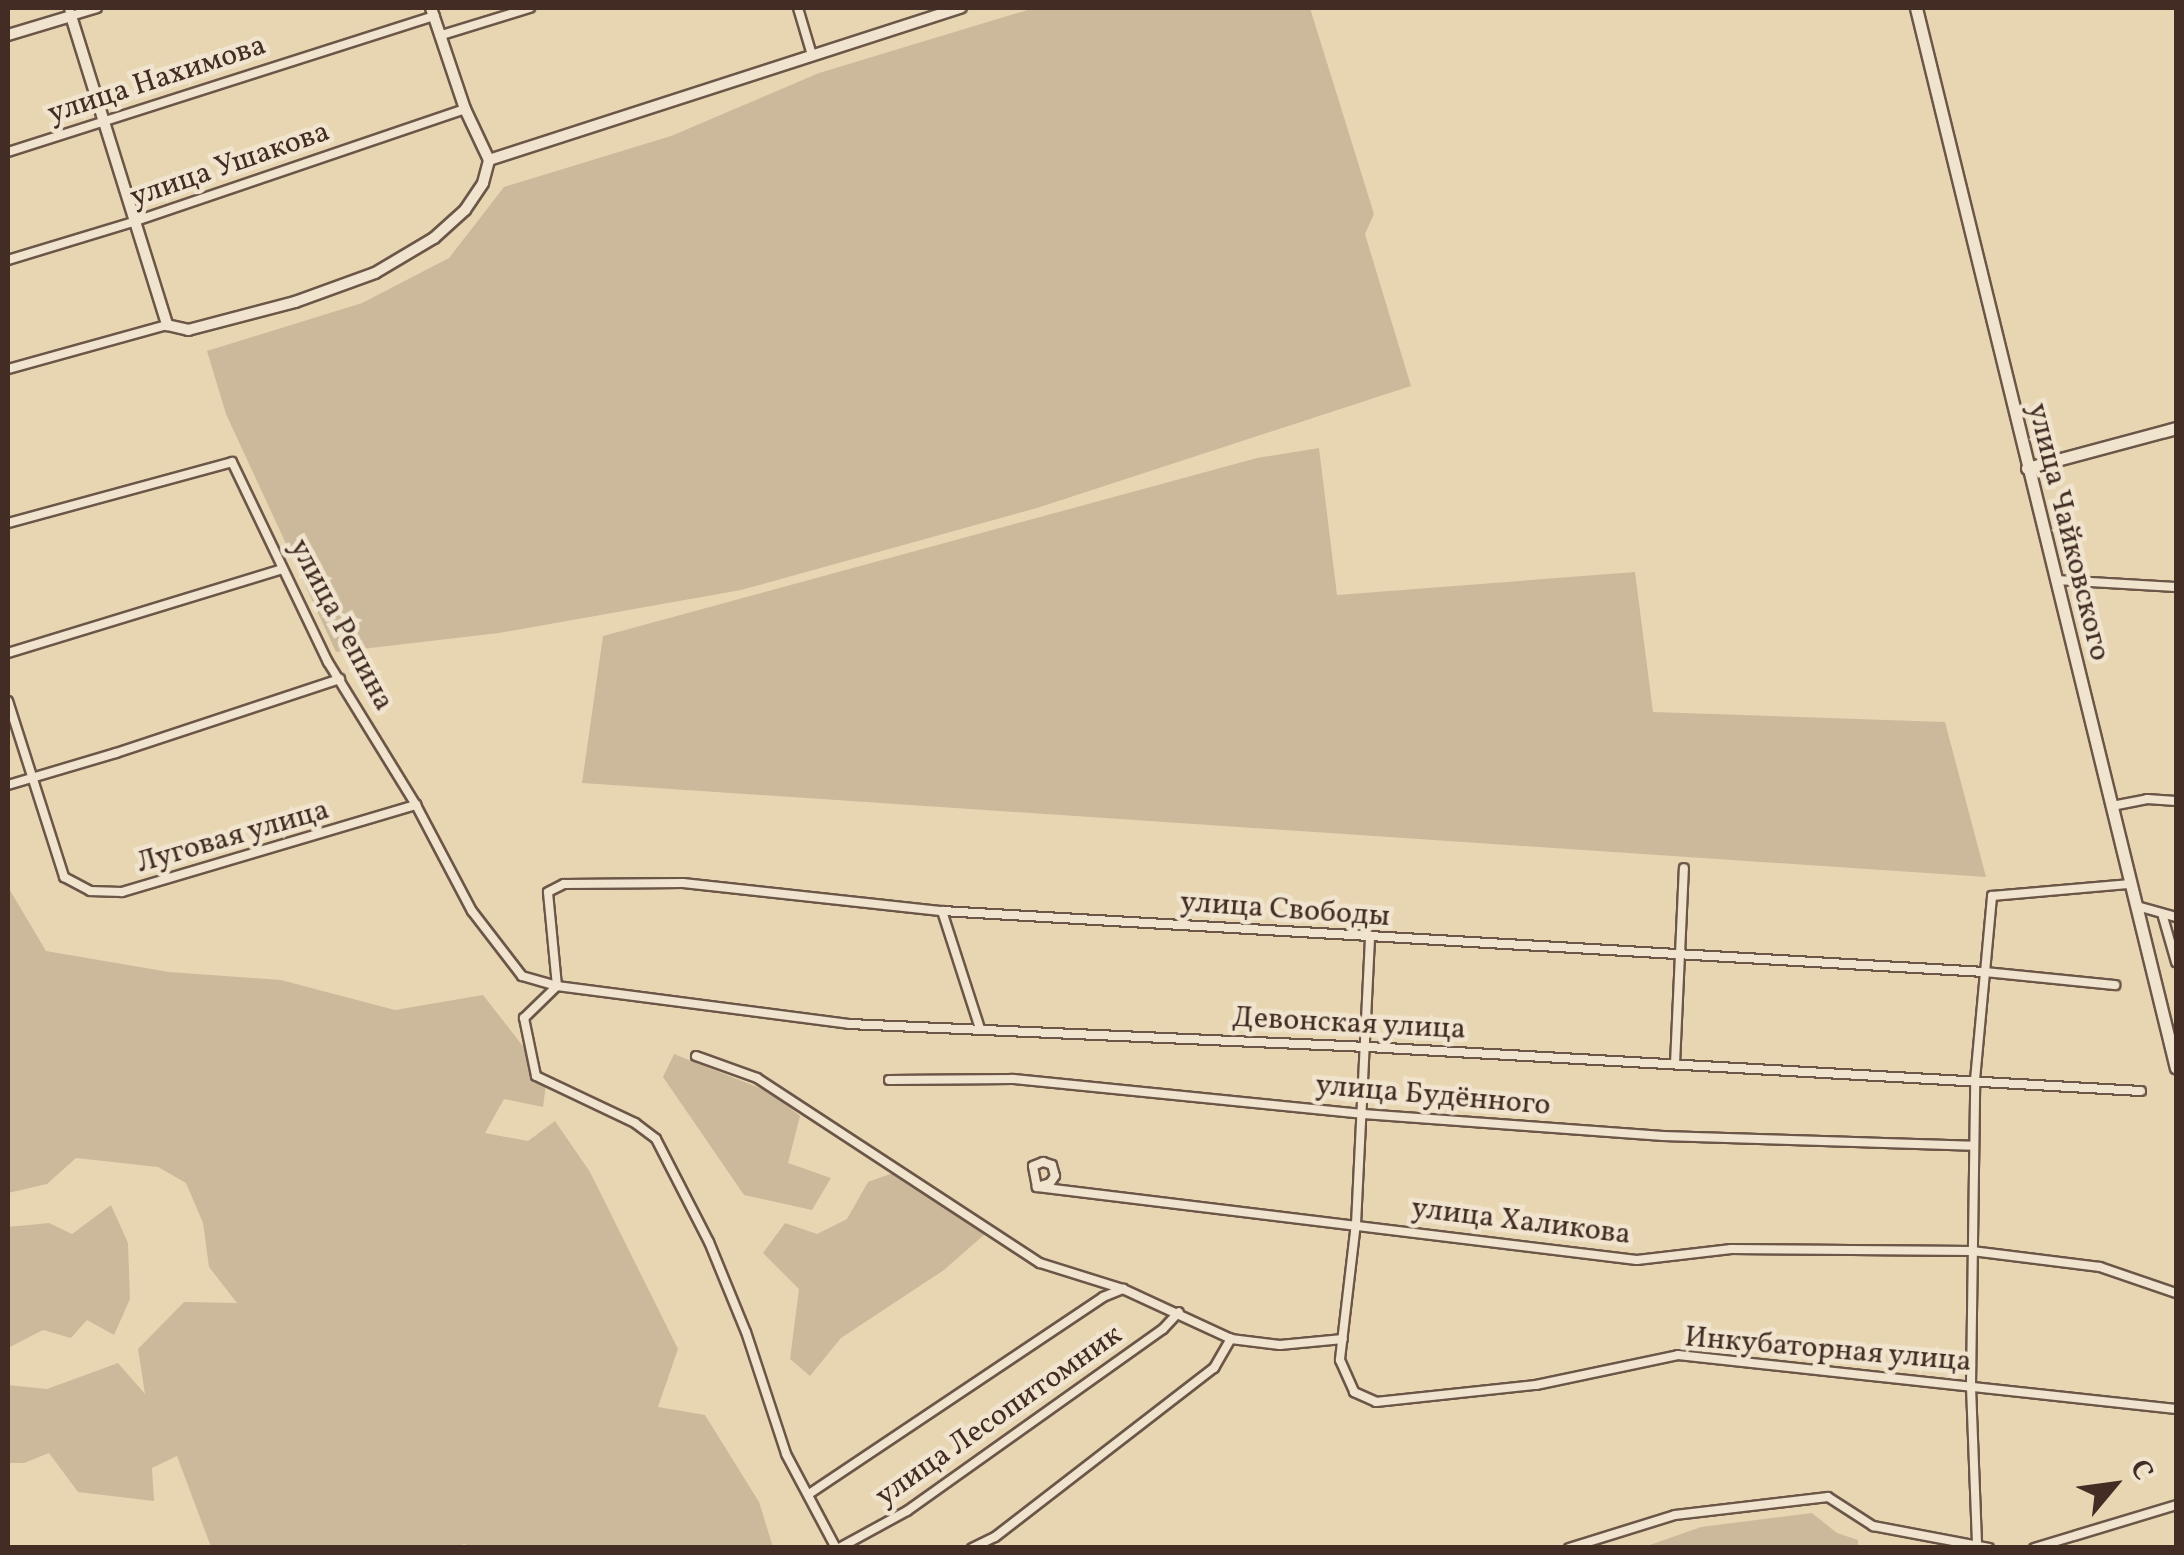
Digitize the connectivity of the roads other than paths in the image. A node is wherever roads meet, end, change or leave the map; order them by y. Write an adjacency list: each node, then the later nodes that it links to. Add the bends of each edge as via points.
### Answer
1 (98, 8): 6 (street)
2 (530, 8): 9 (street)
3 (798, 8): 10 (street)
4 (961, 8): 10 (street)
5 (1916, 8): 20 (main road, улица Чайковского)
6 (70, 12): 8 (street); 12 (street)
7 (433, 12): 9 (street); 12 (street, улица Нахимова)
8 (8, 34)
9 (442, 35): 11 (street)
10 (812, 55): 14 (street)
11 (465, 109): 14 (street); 15 (street, улица Ушакова)
12 (103, 120): 13 (street, улица Нахимова); 15 (street)
13 (8, 152)
14 (489, 160): 17 (street, via 465,210 434,238 374,273 188,330)
15 (133, 222): 16 (street, улица Ушакова); 17 (street)
16 (8, 260)
17 (166, 325): 18 (street)
18 (8, 369)
19 (2176, 428): 20 (main road)
20 (2027, 468): 23 (main road, улица Чайковского)
21 (8, 523): 22 (street, улица Репина, via 232,462)
22 (282, 569): 25 (street); 26 (street, улица Репина)
23 (2055, 580): 24 (street); 32 (main road, улица Чайковского)
24 (2176, 587)
25 (8, 653)
26 (340, 679): 28 (street); 31 (street, улица Репина)
27 (8, 701): 28 (street)
28 (34, 777): 29 (street); 31 (street, Луговая улица, via 64,877 90,891 122,892)
29 (8, 784)
30 (2176, 801): 32 (street)
31 (416, 805): 44 (street, улица Репина, via 498,949 522,976)
32 (2110, 806): 34 (main road, улица Чайковского)
33 (1684, 868): 40 (street)
34 (2130, 884): 35 (main road, улица Чайковского); 42 (street, via 1992,896)
35 (2137, 906): 37 (street); 49 (main road, улица Чайковского)
36 (942, 911): 39 (street, улица Свободы); 44 (street, улица Свободы, via 683,883 564,884 548,892); 45 (street)
37 (2163, 917): 38 (street); 41 (street)
38 (2176, 918)
39 (1370, 938): 40 (street, улица Свободы); 46 (street, Инкубаторная улица)
40 (1682, 958): 42 (street, улица Свободы); 48 (street)
41 (2176, 962)
42 (1984, 972): 43 (street, улица Свободы); 51 (street)
43 (2115, 985)
44 (557, 986): 45 (street, Девонская улица, via 831,1022); 65 (street, via 524,1018 536,1076 656,1139 709,1242 786,1454)
45 (980, 1029): 46 (street, Девонская улица)
46 (1368, 1047): 48 (street, Девонская улица); 53 (street, Инкубаторная улица)
47 (696, 1056): 58 (street, via 757,1078 1040,1263)
48 (1675, 1064): 51 (street, Девонская улица)
49 (2176, 1068)
50 (890, 1080): 53 (street, улица Будённого, via 1013,1079)
51 (1974, 1080): 52 (street, Девонская улица); 54 (street)
52 (2141, 1092)
53 (1363, 1114): 54 (street, улица Будённого, via 1664,1136); 56 (street, Инкубаторная улица)
54 (1974, 1146): 57 (street)
55 (1037, 1187): 56 (street, улица Халикова)
56 (1356, 1223): 57 (street, улица Халикова, via 1638,1260 1731,1250); 62 (street, Инкубаторная улица)
57 (1972, 1251): 59 (street, улица Халикова, via 2100,1268); 63 (street)
58 (1123, 1289): 60 (street); 65 (street)
59 (2176, 1293)
60 (1179, 1312): 61 (street); 68 (street, улица Лесопитомник, via 906,1511)
61 (1231, 1339): 62 (street, via 1280,1345); 69 (street, via 1214,1368)
62 (1343, 1339): 63 (street, Инкубаторная улица, via 1340,1360 1354,1392 1376,1402 1536,1384 1678,1355)
63 (1971, 1386): 64 (street, Инкубаторная улица); 67 (street)
64 (2176, 1409)
65 (810, 1494): 68 (street)
66 (2176, 1505): 72 (street)
67 (1977, 1542): 70 (street, via 1873,1526 1828,1497 1676,1515); 71 (street)
68 (838, 1548)
69 (972, 1548)
70 (1569, 1548)
71 (1989, 1548)
72 (2034, 1548)

